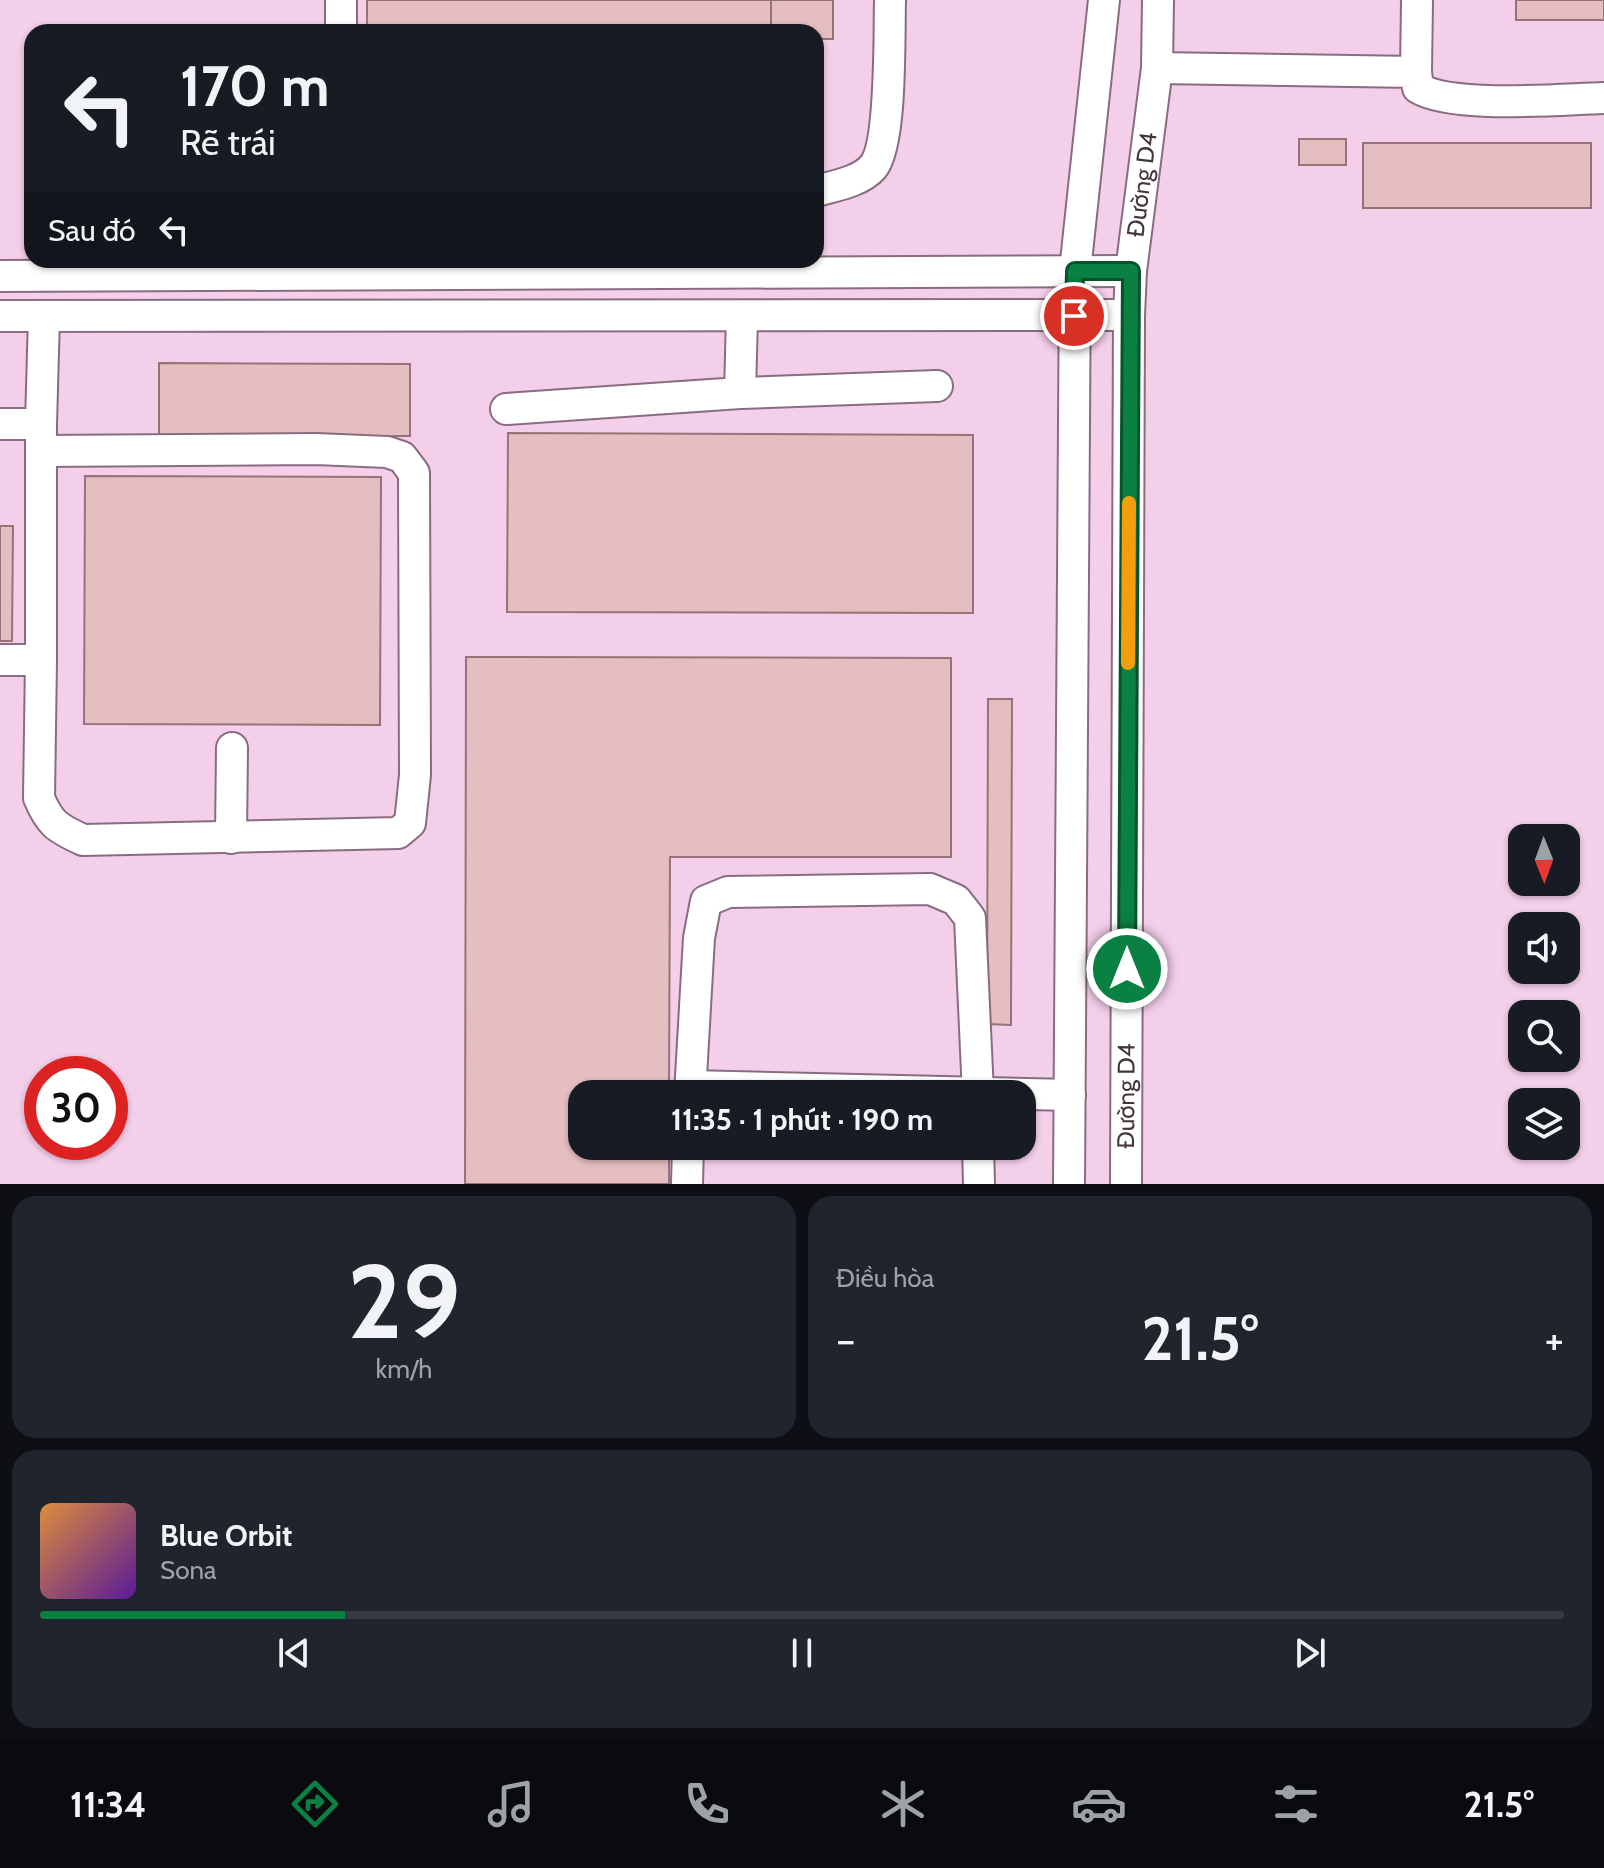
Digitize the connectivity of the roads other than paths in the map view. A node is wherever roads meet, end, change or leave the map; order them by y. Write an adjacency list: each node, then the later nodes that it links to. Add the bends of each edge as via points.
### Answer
1 (341, 0): 6 (street)
2 (890, 0): 10 (street, via 884,142 873,167 850,182)
3 (1104, 0): 11 (street)
4 (1158, 0): 7 (street, Đường D4)
5 (1417, 0): 8 (street)
6 (341, 24)
7 (1157, 68): 8 (street); 12 (street, Đường D4)
8 (1416, 72): 9 (street, via 1418,88 1461,100)
9 (1604, 98)
10 (824, 189)
11 (1075, 271): 12 (street); 13 (street); 18 (street)
12 (1131, 271): 14 (street, Đường D4)
13 (0, 276)
14 (1129, 315): 18 (street); 37 (street, Đường D4)
15 (0, 316): 16 (street)
16 (44, 316): 17 (street); 23 (street)
17 (742, 316): 18 (street); 20 (street)
18 (1074, 316): 31 (street)
19 (937, 386): 20 (street)
20 (740, 393): 21 (street)
21 (506, 409)
22 (0, 424): 23 (street)
23 (41, 437): 25 (street); 27 (street, via 387,452 402,457 414,473 415,775 410,823 398,833)
24 (0, 660): 25 (street)
25 (41, 660): 27 (street, via 39,798 48,819 83,840)
26 (232, 748): 27 (street)
27 (231, 838)
28 (691, 1080): 29 (street, via 706,901 728,892 930,889 956,900 970,918)
29 (977, 1080)
30 (1036, 1095): 31 (street)
31 (1070, 1095): 36 (street)
32 (688, 1160): 34 (street)
33 (978, 1160): 35 (street)
34 (687, 1184)
35 (979, 1184)
36 (1069, 1184)
37 (1126, 1184)

